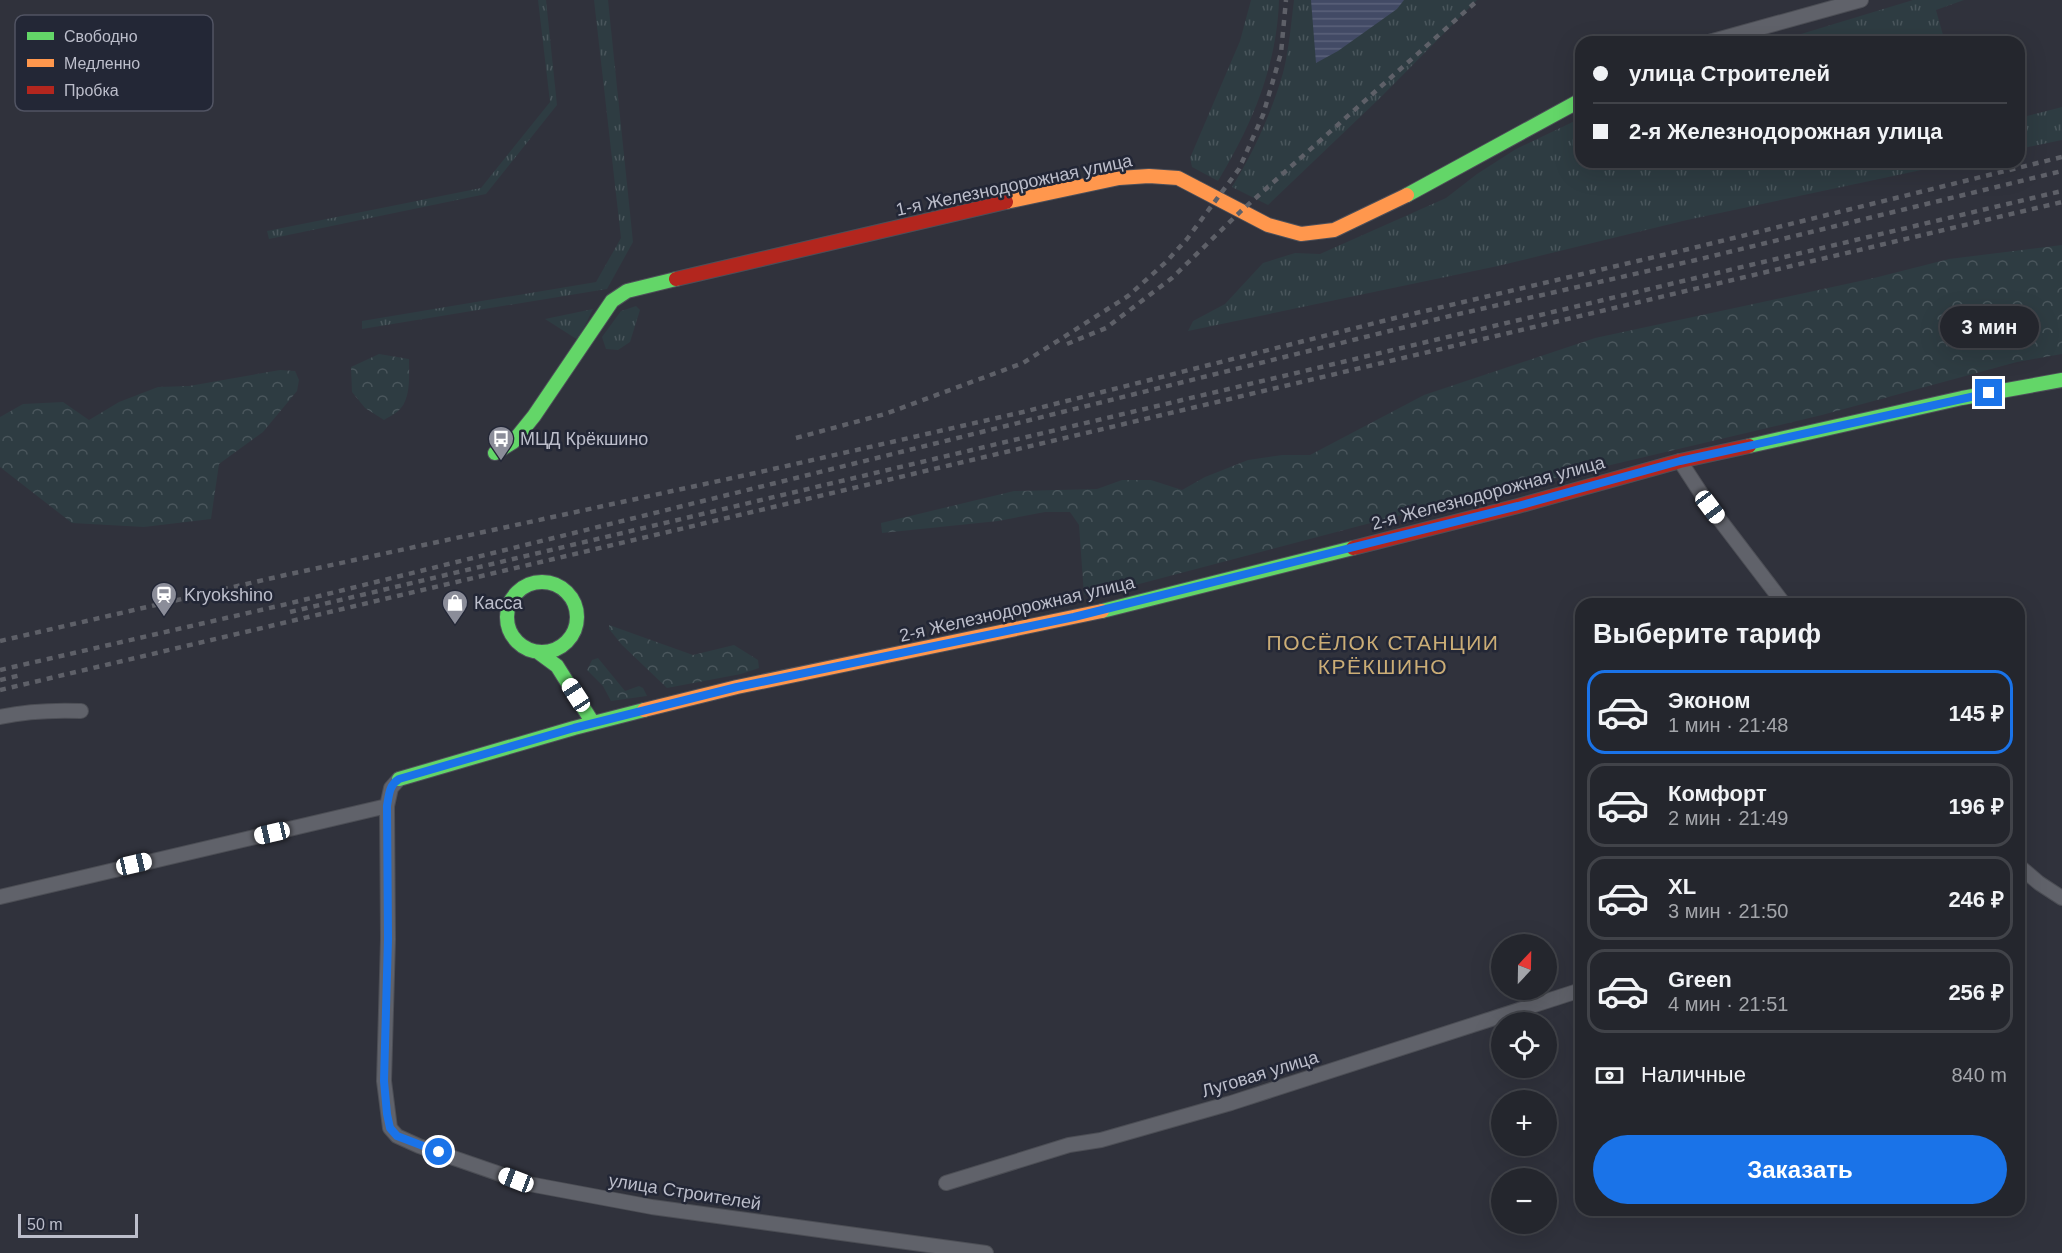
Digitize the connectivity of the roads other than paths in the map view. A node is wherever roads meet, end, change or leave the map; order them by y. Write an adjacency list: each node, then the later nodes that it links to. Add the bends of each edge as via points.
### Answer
1 (1861, 0): 2 (street)
2 (1731, 36)
3 (1575, 102): 5 (street, 1-я Железнодорожная улица, via 1384,207 1334,230 1301,234 1285,231 1178,178 1119,178 627,291 612,301 513,442)
4 (2062, 380): 6 (street, 2-я Железнодорожная улица, via 1962,398)
5 (495, 453)
6 (1680, 461): 7 (street); 13 (street, 2-я Железнодорожная улица, via 1518,506 1103,610 785,676)
7 (1779, 598)
8 (560, 648): 9 (street); 9 (street, via 576,630 577,608 573,598 556,584 534,582 516,593 507,621 521,645); 10 (street)
9 (538, 652): 10 (street)
10 (557, 666): 13 (street)
11 (81, 711): 12 (street, via 25,712)
12 (0, 717)
13 (593, 723): 14 (street, 2-я Железнодорожная улица, via 399,779 389,792)
14 (387, 806): 16 (street); 20 (street, улица Строителей, via 384,1081 390,1128 397,1136 529,1184 652,1207)
15 (2025, 871): 17 (street)
16 (0, 897)
17 (2062, 898)
18 (1575, 992): 19 (street, Луговая улица, via 1231,1103 1101,1140 1069,1145)
19 (946, 1183)
20 (986, 1253)

